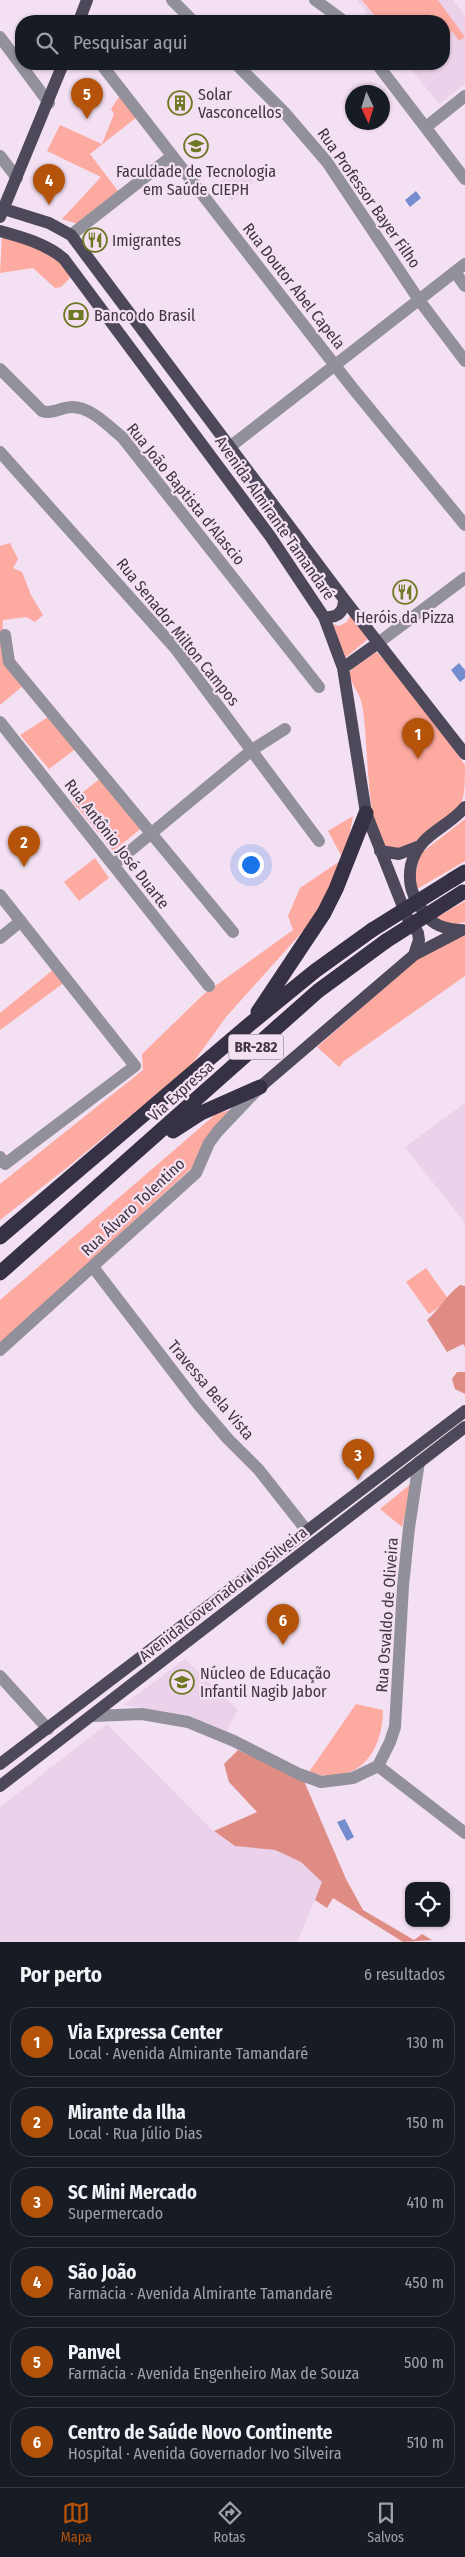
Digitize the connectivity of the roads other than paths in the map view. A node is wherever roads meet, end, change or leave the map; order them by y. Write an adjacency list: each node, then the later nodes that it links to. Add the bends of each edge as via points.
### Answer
1 (87, 0): 4 (main road)
2 (172, 0): 5 (street)
3 (315, 0): 6 (street)
4 (81, 15)
5 (187, 15)
6 (336, 15)
7 (0, 37): 8 (street)
8 (15, 57)
9 (24, 70): 15 (street)
10 (61, 70): 15 (main road)
11 (107, 70): 18 (street, Rua Doutor Abel Capela)
12 (242, 70): 27 (street, Rua Professor Bayer Filho, via 327,162)
13 (382, 70): 16 (street)
14 (465, 96): 16 (street)
15 (49, 103): 19 (main road)
16 (426, 128): 20 (street)
17 (0, 156): 19 (street)
18 (172, 156): 23 (street); 29 (street, Rua Doutor Abel Capela)
19 (17, 178): 21 (main road)
20 (465, 179)
21 (2, 213): 23 (main road, Avenida Almirante Tamandaré, via 49,224)
22 (0, 231): 24 (main road, Avenida Almirante Tamandaré)
23 (71, 235): 24 (main road); 31 (main road, Avenida Almirante Tamandaré)
24 (56, 252): 36 (main road, Avenida Almirante Tamandaré, via 270,536)
25 (460, 268): 26 (street); 27 (street)
26 (465, 286)
27 (419, 300): 28 (street, Rua Professor Bayer Filho); 29 (street)
28 (465, 360)
29 (334, 366): 31 (street); 33 (street, Rua Doutor Abel Capela)
30 (0, 369): 40 (street, Rua João Baptista d'Alascio, via 42,411 81,408 122,437)
31 (231, 446): 35 (main road, Avenida Almirante Tamandaré)
32 (0, 452): 43 (street, Rua Senador Milton Campos, via 174,648)
33 (465, 526)
34 (465, 578): 38 (street)
35 (344, 599): 36 (main road, via 340,614); 38 (main road, Avenida Almirante Tamandaré)
36 (324, 617): 39 (main road, Avenida Almirante Tamandaré)
37 (5, 635): 47 (street, via 9,662)
38 (378, 643): 39 (main road); 44 (main road, Avenida Almirante Tamandaré)
39 (343, 668): 46 (main road, Avenida Almirante Tamandaré)
40 (320, 687)
41 (0, 722): 51 (street, Rua Antônio José Duarte)
42 (285, 729): 43 (street)
43 (252, 750): 47 (street); 48 (street, Rua Senador Milton Campos)
44 (465, 754)
45 (465, 807): 49 (main road)
46 (366, 813): 50 (main road, Avenida Almirante Tamandaré); 61 (highway, via 324,913)
47 (151, 834): 51 (street); 57 (street)
48 (318, 841)
49 (417, 847): 50 (main road, via 399,854); 56 (main road, via 410,871 412,893 431,922 444,929)
50 (380, 851): 59 (main road, Avenida Almirante Tamandaré, via 407,917 418,933)
51 (113, 865): 60 (street, Rua Antônio José Duarte)
52 (465, 872): 61 (highway, Via Expressa / BR-282, bridge, via 329,960)
53 (464, 892): 63 (highway, Via Expressa / BR-282, bridge, via 386,941 318,991)
54 (0, 895): 55 (street)
55 (21, 921): 58 (street); 64 (street, via 135,1066)
56 (464, 929): 59 (main road, Rua Álvaro Tolentino)
57 (233, 932)
58 (0, 938)
59 (414, 955): 62 (main road, Rua Álvaro Tolentino)
60 (209, 986)
61 (250, 1024): 65 (highway, Via Expressa / BR-282)
62 (260, 1087): 63 (highway, via 202,1113); 66 (street, Rua Álvaro Tolentino, via 218,1131 196,1173)
63 (130, 1160): 67 (highway, Via Expressa / BR-282)
64 (2, 1161)
65 (4, 1234)
66 (93, 1267): 68 (street, Rua Álvaro Tolentino); 72 (street, Travessa Bela Vista, via 198,1404 259,1470)
67 (0, 1273)
68 (0, 1350)
69 (465, 1411): 72 (main road, Avenida Governador Ivo Silveira)
70 (465, 1427): 71 (main road, Avenida Governador Ivo Silveira)
71 (419, 1462): 74 (main road, Avenida Governador Ivo Silveira); 77 (street, Rua Osvaldo de Oliveira, via 407,1547 395,1727)
72 (307, 1531): 75 (main road, Avenida Governador Ivo Silveira)
73 (0, 1676): 75 (street)
74 (93, 1716): 77 (street, via 142,1714 188,1722 321,1782 353,1778); 78 (main road, Avenida Governador Ivo Silveira)
75 (48, 1729): 76 (main road, Avenida Governador Ivo Silveira)
76 (0, 1764)
77 (378, 1766): 79 (street)
78 (0, 1786)
79 (465, 1833)

